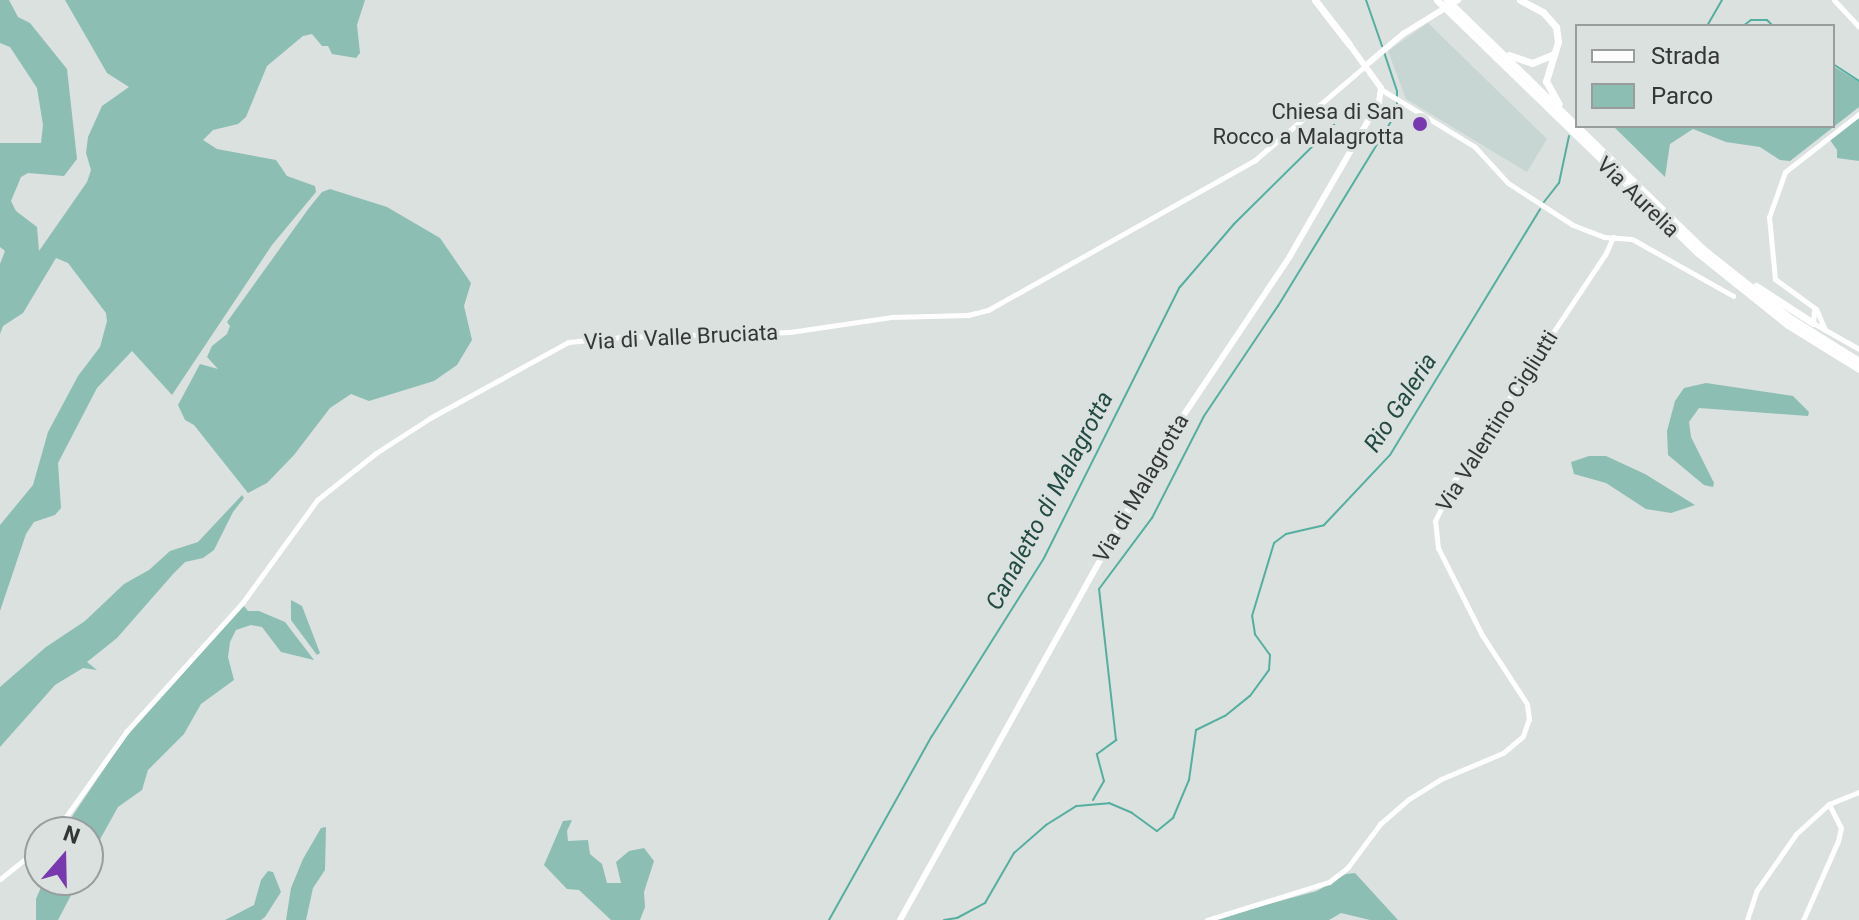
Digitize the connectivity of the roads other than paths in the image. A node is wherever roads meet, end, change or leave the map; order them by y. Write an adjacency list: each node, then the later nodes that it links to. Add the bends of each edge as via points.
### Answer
1 (1315, 0): 9 (highway)
2 (1437, 0): 7 (highway, Via Aurelia)
3 (1447, 0): 7 (highway, Via Aurelia)
4 (1458, 0): 11 (main road, via 1403,34)
5 (1520, 0): 10 (highway, via 1552,21)
6 (1834, 0): 8 (street)
7 (1460, 18): 10 (highway, via 1517,61 1541,62); 14 (highway, Via Aurelia); 17 (highway, Via Aurelia)
8 (1859, 27)
9 (1349, 44): 11 (main road)
10 (1556, 49): 14 (highway, via 1547,84)
11 (1365, 66): 12 (main road); 29 (street, Via di Valle Bruciata, via 1255,160 988,310 767,334 568,342 430,418 317,500 243,602 126,732)
12 (1382, 90): 18 (street, via 1475,147 1497,174 1553,213 1588,232); 32 (main road, Via di Malagrotta, via 1290,256 1174,428)
13 (1859, 114): 21 (street, via 1785,172 1769,217 1775,279)
14 (1572, 123): 15 (highway, Via Aurelia)
15 (1575, 127)
16 (1576, 128): 17 (highway, Via Aurelia)
17 (1592, 147): 19 (highway, Via Aurelia); 26 (highway, Via Aurelia, via 1730,280 1795,330)
18 (1613, 237): 20 (street, via 1632,239); 33 (street, Via Valentino Cigliutti, via 1454,481 1435,521 1440,551 1485,640 1527,704 1529,722 1522,738 1503,753 1409,799 1329,882)
19 (1714, 258): 22 (highway); 25 (highway, Via Aurelia, via 1797,323)
20 (1733, 296)
21 (1813, 307): 22 (street); 23 (street)
22 (1813, 323): 23 (street)
23 (1825, 330): 24 (street)
24 (1859, 349)
25 (1859, 361)
26 (1859, 369)
27 (1859, 792): 28 (street)
28 (1829, 804): 34 (street, via 1774,863); 35 (street, via 1841,828)
29 (66, 816)
30 (24, 860): 31 (street)
31 (0, 879)
32 (900, 920)
33 (1207, 920)
34 (1747, 920)
35 (1803, 920)

